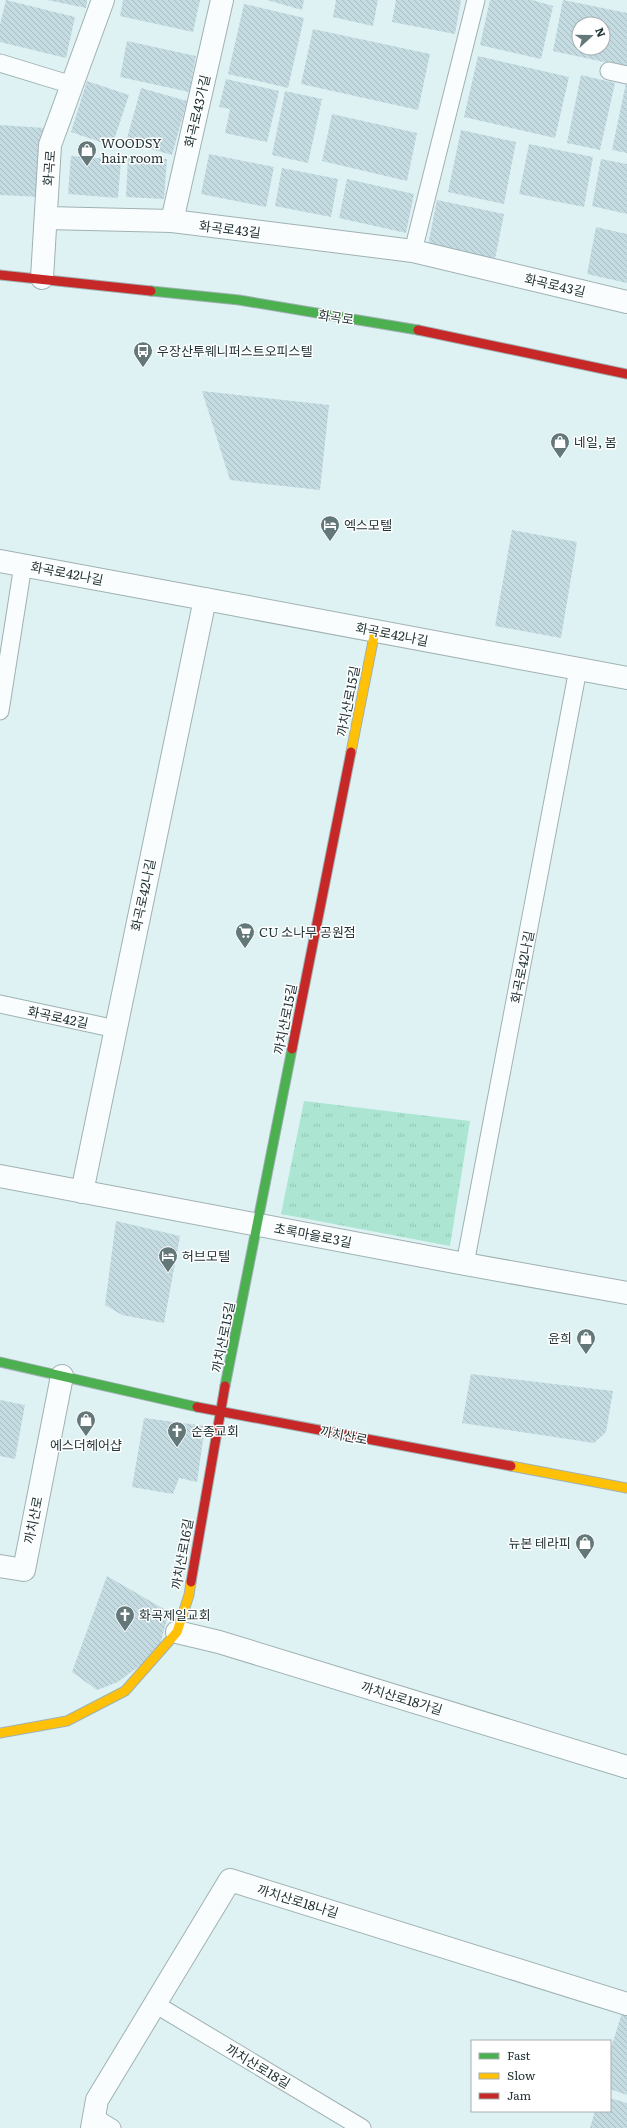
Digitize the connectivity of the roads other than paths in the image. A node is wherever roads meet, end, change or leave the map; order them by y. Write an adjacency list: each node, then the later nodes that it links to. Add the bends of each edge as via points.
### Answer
1 (103, 0): 7 (street, 화곡로)
2 (222, 0): 9 (street, 화곡로43가길)
3 (476, 0): 10 (lane)
4 (0, 63): 7 (lane)
5 (609, 71): 6 (lane)
6 (627, 75)
7 (72, 85): 8 (street, 화곡로, via 50,145)
8 (46, 218): 9 (street, 화곡로43길); 12 (street, 화곡로)
9 (172, 221): 10 (street, 화곡로43길)
10 (413, 251): 13 (street, 화곡로43길)
11 (0, 274): 12 (street, 화곡로)
12 (42, 278): 14 (street, 화곡로, via 239,300 411,329)
13 (627, 302)
14 (627, 374)
15 (0, 561): 16 (street, 화곡로42나길)
16 (23, 565): 17 (street, 화곡로42나길); 21 (lane, 화곡로42나길)
17 (205, 599): 18 (street, 화곡로42나길); 23 (street, 화곡로42나길)
18 (375, 632): 19 (street, 화곡로42나길); 26 (street, 까치산로15길)
19 (578, 669): 20 (street, 화곡로42나길); 27 (lane, 화곡로42나길)
20 (627, 678)
21 (0, 711)
22 (0, 1004): 23 (lane, 화곡로42길)
23 (116, 1029): 25 (street, 화곡로42나길)
24 (0, 1176): 25 (street, 초록마을로3길)
25 (82, 1192): 26 (street, 초록마을로3길)
26 (258, 1225): 27 (street, 초록마을로3길); 31 (street, 까치산로15길)
27 (465, 1264): 28 (street, 초록마을로3길)
28 (627, 1293)
29 (0, 1362): 30 (street, 까치산로)
30 (62, 1376): 31 (street, 까치산로); 33 (street, 까치산로, via 24,1570)
31 (221, 1412): 32 (street, 까치산로); 34 (street, 까치산로16길, via 189,1595)
32 (627, 1488)
33 (0, 1566)
34 (177, 1632): 35 (street, 까치산로16길, via 126,1691 67,1721); 36 (street, 까치산로18가길, via 219,1642)
35 (0, 1733)
36 (627, 1767)
37 (155, 2004): 38 (street, 까치산로18나길, via 230,1880); 39 (street, 까치산로18나길, via 97,2100); 41 (lane, 까치산로18길)
38 (627, 2004)
39 (93, 2122): 40 (lane, 까치산로18나길)
40 (112, 2128)
41 (362, 2128)

